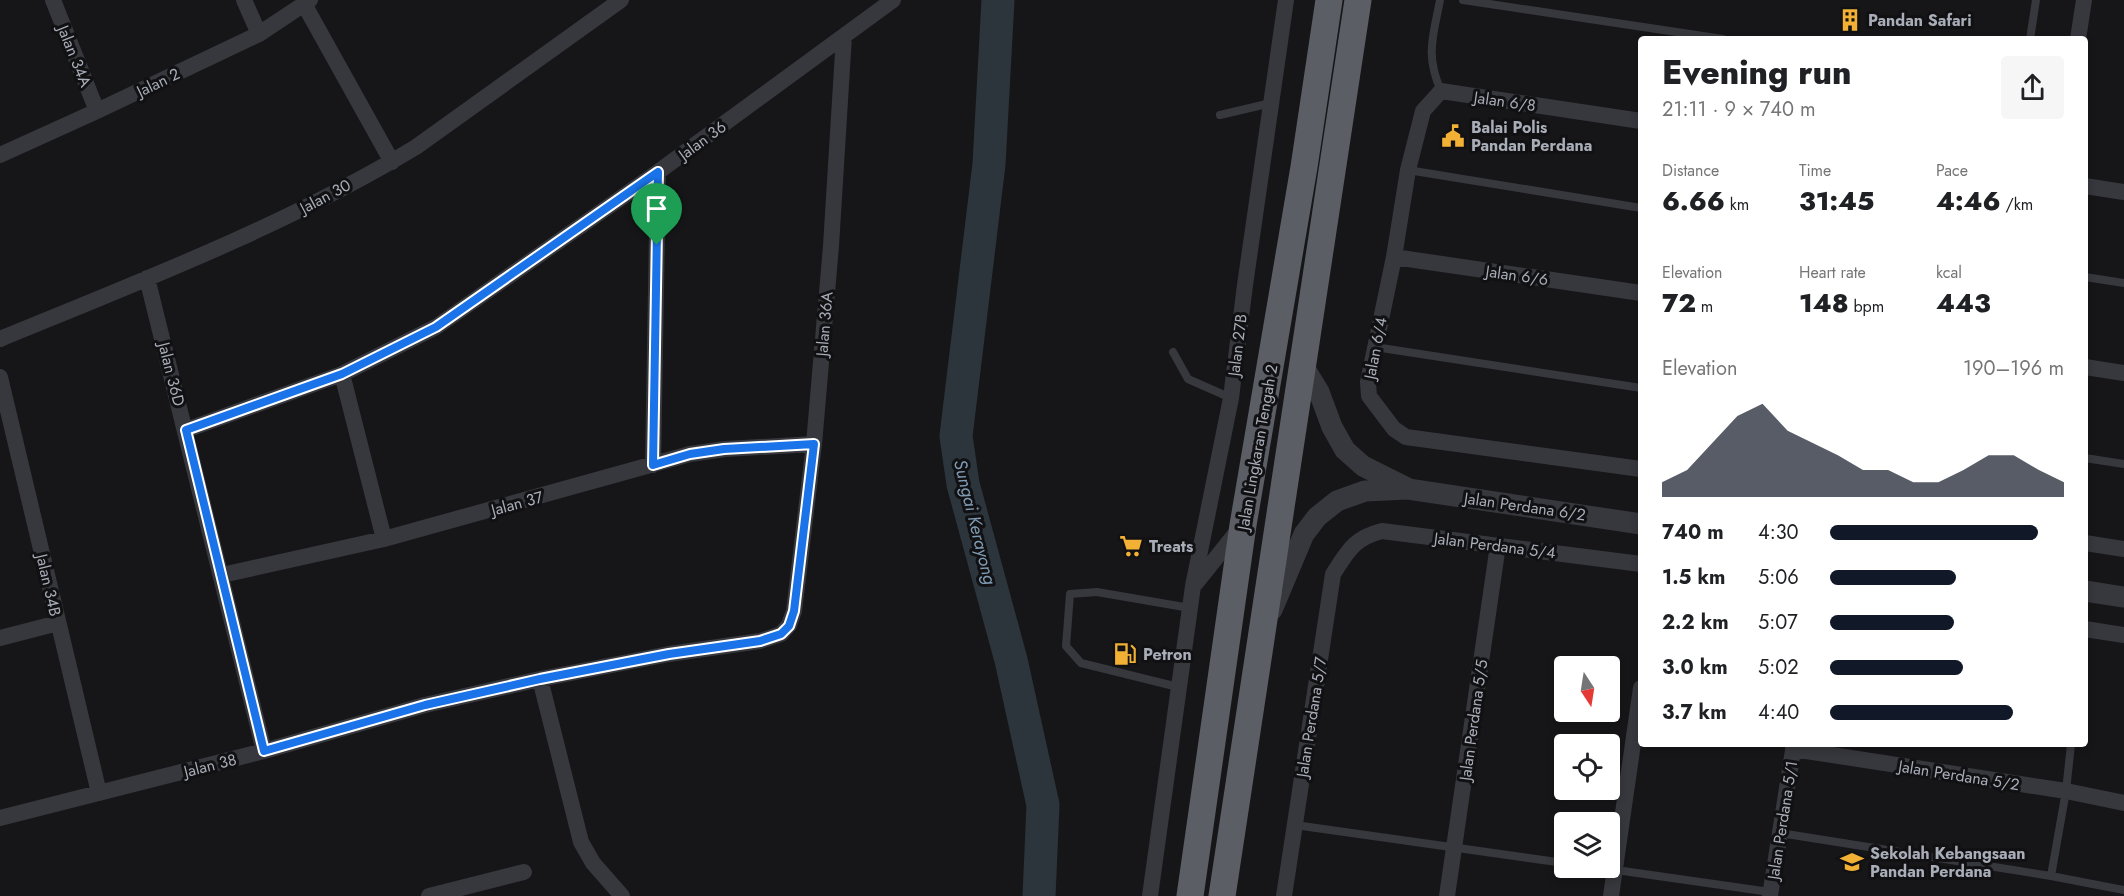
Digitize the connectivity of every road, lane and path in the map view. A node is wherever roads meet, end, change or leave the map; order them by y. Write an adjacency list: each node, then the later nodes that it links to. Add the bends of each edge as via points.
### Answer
1 (53, 0): 20 (street, Jalan 34A)
2 (244, 0): 13 (street)
3 (621, 0): 24 (street, Jalan 30)
4 (893, 0): 14 (street, Jalan 36)
5 (1286, 0): 19 (street, Jalan 27B)
6 (1329, 0): 53 (highway, Jalan Lingkaran Tengah 2)
7 (1358, 0): 38 (highway, Jalan Lingkaran Tengah 2)
8 (1440, 0): 18 (lane, via 1430,57)
9 (1463, 0): 15 (lane)
10 (2036, 0): 16 (lane)
11 (2084, 0): 17 (street)
12 (307, 2): 13 (street, Jalan 2); 24 (street)
13 (259, 34): 20 (street, Jalan 2)
14 (844, 36): 26 (street, Jalan 36); 46 (street, Jalan 36A)
15 (1703, 36)
16 (2030, 36)
17 (2078, 36)
18 (1441, 91): 22 (street, Jalan 6/8); 25 (street, Jalan 6/4, via 1423,111)
19 (1271, 104): 21 (lane); 44 (street, Jalan 27B)
20 (97, 111): 23 (street, Jalan 2)
21 (1220, 115)
22 (1638, 121)
23 (0, 155)
24 (392, 162): 32 (street, Jalan 30, via 263,228)
25 (1408, 170): 29 (lane); 30 (street, Jalan 6/4)
26 (658, 172): 41 (street, Jalan 36, via 436,327); 49 (street)
27 (2088, 186): 28 (street)
28 (2124, 192)
29 (1638, 208)
30 (1394, 257): 34 (street, Jalan 6/6); 36 (street, Jalan 6/4)
31 (2088, 277): 33 (lane)
32 (147, 278): 35 (street, Jalan 30); 45 (street, Jalan 36D)
33 (2124, 283)
34 (1638, 292)
35 (0, 339)
36 (1375, 347): 43 (lane); 50 (street, Jalan 6/4, via 1369,396 1394,429 1406,437)
37 (1173, 352): 44 (lane, via 1188,379)
38 (1302, 364): 51 (street, Jalan Perdana 6/2, via 1345,450 1363,466); 69 (highway, Jalan Lingkaran Tengah 2)
39 (2088, 367): 40 (street)
40 (2124, 373)
41 (342, 374): 45 (street, Jalan 36); 54 (street)
42 (0, 378): 66 (street, Jalan 34B)
43 (1638, 388)
44 (1231, 398): 61 (street, Jalan 27B)
45 (186, 430): 60 (street, Jalan 36D)
46 (814, 444): 49 (street, Jalan 37, via 724,449); 65 (street, Jalan 36A)
47 (2088, 458): 48 (lane)
48 (2124, 464)
49 (653, 465): 54 (street, Jalan 37)
50 (1638, 469)
51 (1408, 489): 52 (street, Jalan Perdana 6/2); 69 (street, Jalan Perdana 6/2, via 1365,491 1337,501 1317,517 1304,534)
52 (1638, 524)
53 (1243, 525): 61 (street); 95 (highway, Jalan Lingkaran Tengah 2)
54 (384, 539): 60 (street, Jalan 37)
55 (2088, 543): 58 (street)
56 (1353, 545): 57 (street, Jalan Perdana 5/4, via 1368,534 1382,531); 81 (street, Jalan Perdana 5/7, via 1333,574)
57 (1498, 545): 59 (street, Jalan Perdana 5/4); 84 (street, Jalan Perdana 5/5)
58 (2124, 549)
59 (1638, 564)
60 (222, 575): 76 (street, Jalan 36D)
61 (1193, 586): 64 (street, Jalan 27B)
62 (2088, 591): 63 (street)
63 (2124, 597)
64 (1190, 608): 72 (street, Jalan 27B); 72 (lane, via 1098,592 1070,594 1066,646 1081,663)
65 (794, 611): 71 (street, Jalan 38, via 789,626 781,634 760,641)
66 (58, 623): 70 (street); 78 (street, Jalan 34B)
67 (2088, 630): 68 (street)
68 (2124, 635)
69 (1262, 636): 96 (highway, Jalan Lingkaran Tengah 2)
70 (0, 638)
71 (540, 679): 76 (street, Jalan 38, via 425,705); 93 (street, via 581,842 593,864)
72 (1178, 687): 94 (street, Jalan 27B)
73 (1638, 709): 83 (street)
74 (1794, 747): 77 (street, Jalan Perdana 5/2); 82 (street, Jalan Perdana 5/1)
75 (2071, 747): 77 (lane)
76 (264, 751): 78 (street, Jalan 38)
77 (2066, 791): 79 (street, Jalan Perdana 5/2); 88 (lane)
78 (99, 793): 80 (street, Jalan 38)
79 (2124, 803)
80 (0, 818)
81 (1295, 825): 84 (lane); 97 (street, Jalan Perdana 5/7)
82 (1780, 833): 88 (lane); 91 (street, Jalan Perdana 5/1)
83 (1620, 835)
84 (1454, 847): 85 (lane); 98 (street, Jalan Perdana 5/5)
85 (1554, 862)
86 (1620, 871): 91 (lane)
87 (524, 872): 92 (street)
88 (2051, 876): 90 (lane)
89 (1614, 878): 99 (street)
90 (2124, 890)
91 (1770, 894)
92 (429, 896)
93 (622, 896)
94 (1150, 896)
95 (1190, 896)
96 (1222, 896)
97 (1284, 896)
98 (1447, 896)
99 (1611, 896)

